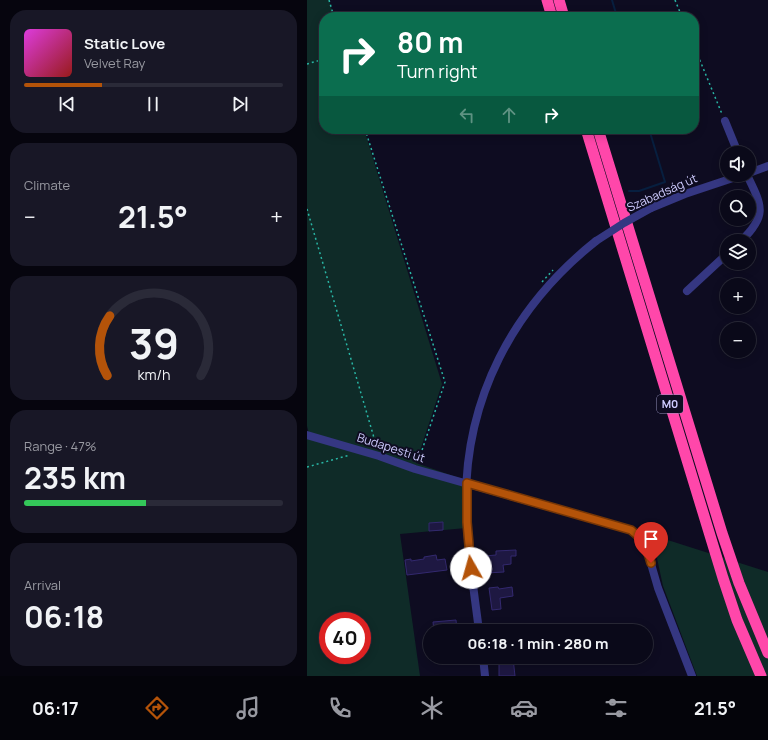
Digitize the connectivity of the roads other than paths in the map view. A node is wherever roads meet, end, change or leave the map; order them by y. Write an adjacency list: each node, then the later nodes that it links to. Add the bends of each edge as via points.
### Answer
1 (547, 0): 3 (highway)
2 (559, 0): 4 (highway)
3 (551, 12)
4 (563, 12)
5 (725, 121): 8 (street)
6 (589, 134): 23 (highway, M0, via 723,578 737,620)
7 (600, 134): 19 (highway, M0, via 722,533 739,583)
8 (735, 146)
9 (768, 166): 10 (street)
10 (756, 170)
11 (721, 182): 17 (street, Szabadság út, bridge, via 651,208 624,223 596,241 544,289 523,317 491,375 480,407)
12 (750, 182): 13 (street, via 758,200 761,217)
13 (749, 234)
14 (720, 260): 15 (street)
15 (687, 291)
16 (307, 435): 17 (street, Budapesti út)
17 (467, 483): 18 (street, Szabadság út, via 468,539); 22 (street, Budapesti út, via 617,525 640,536)
18 (478, 624)
19 (768, 653)
20 (484, 664): 21 (street)
21 (485, 676)
22 (692, 676)
23 (761, 676)

